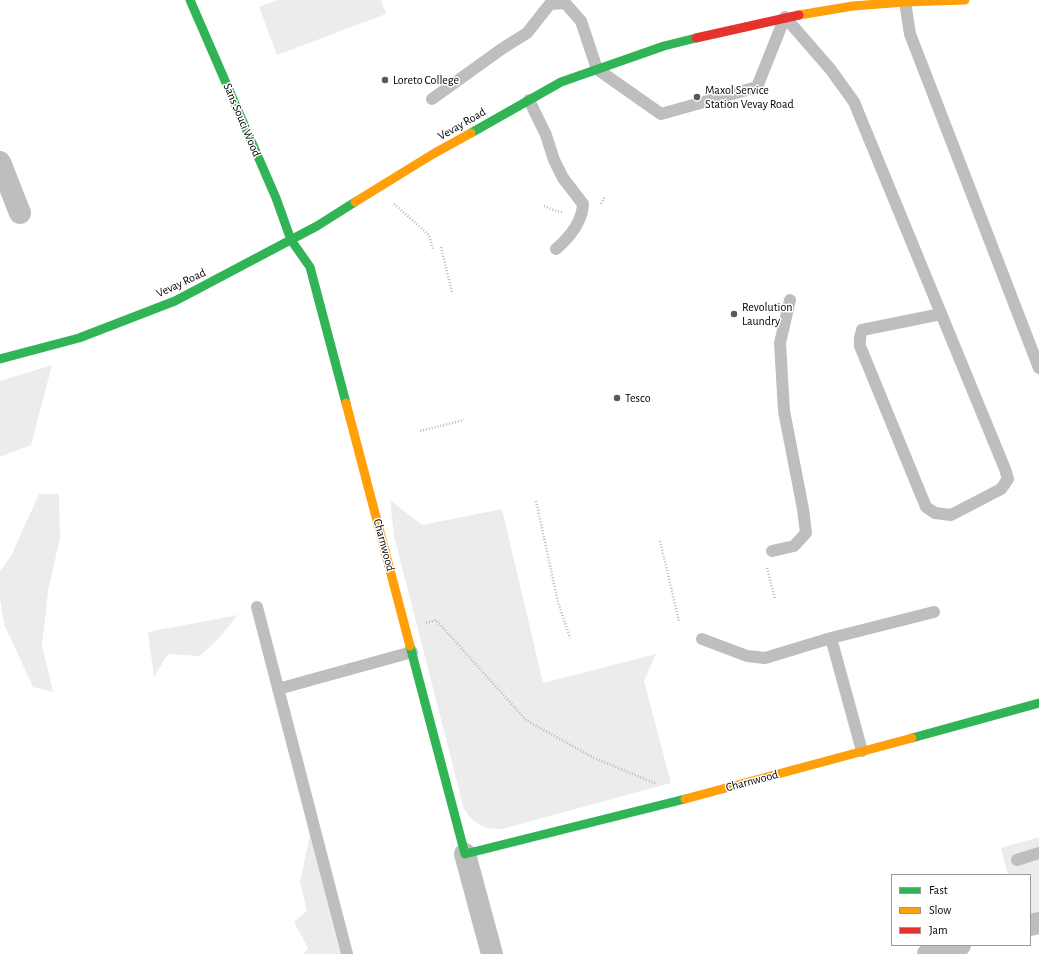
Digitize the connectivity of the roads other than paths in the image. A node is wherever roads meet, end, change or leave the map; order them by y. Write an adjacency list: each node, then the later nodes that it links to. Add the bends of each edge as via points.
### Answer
1 (190, 0): 11 (street, Sans Souci Wood, via 276,198)
2 (965, 0): 4 (street, Vevay Road)
3 (567, 1): 6 (lane, via 581,21); 7 (lane, via 550,4 527,33)
4 (905, 1): 5 (street, Vevay Road); 16 (lane, via 910,34)
5 (785, 17): 6 (street, Vevay Road, via 664,46); 6 (lane, via 757,87 669,112 661,114); 14 (lane, via 831,70 854,102)
6 (597, 69): 8 (street, Vevay Road, via 561,82)
7 (432, 99)
8 (529, 100): 11 (street, Vevay Road, via 433,154); 12 (lane, via 546,135 562,178 583,204 582,215 568,239)
9 (0, 162): 10 (street)
10 (20, 213)
11 (291, 240): 15 (street, Vevay Road, via 175,301 79,338); 22 (street, Charnwood, via 310,267)
12 (556, 249)
13 (790, 300): 17 (lane, via 780,343 784,411 806,533 794,546)
14 (941, 314): 14 (lane, via 1008,479 1001,490 951,515 935,513 926,507 860,346 862,330)
15 (0, 359)
16 (1039, 368)
17 (769, 556)
18 (257, 607): 23 (lane)
19 (934, 612): 20 (lane)
20 (831, 638): 21 (lane, via 765,658 747,656); 25 (lane)
21 (702, 639)
22 (412, 652): 23 (lane); 27 (street, Charnwood)
23 (278, 689): 30 (lane)
24 (1039, 703): 25 (street, Charnwood)
25 (862, 751): 27 (street, Charnwood, via 667,804)
26 (1039, 853): 28 (lane)
27 (464, 854): 31 (street, Charnwood)
28 (1017, 860)
29 (956, 946): 32 (street)
30 (347, 954)
31 (492, 954)
32 (928, 954)

